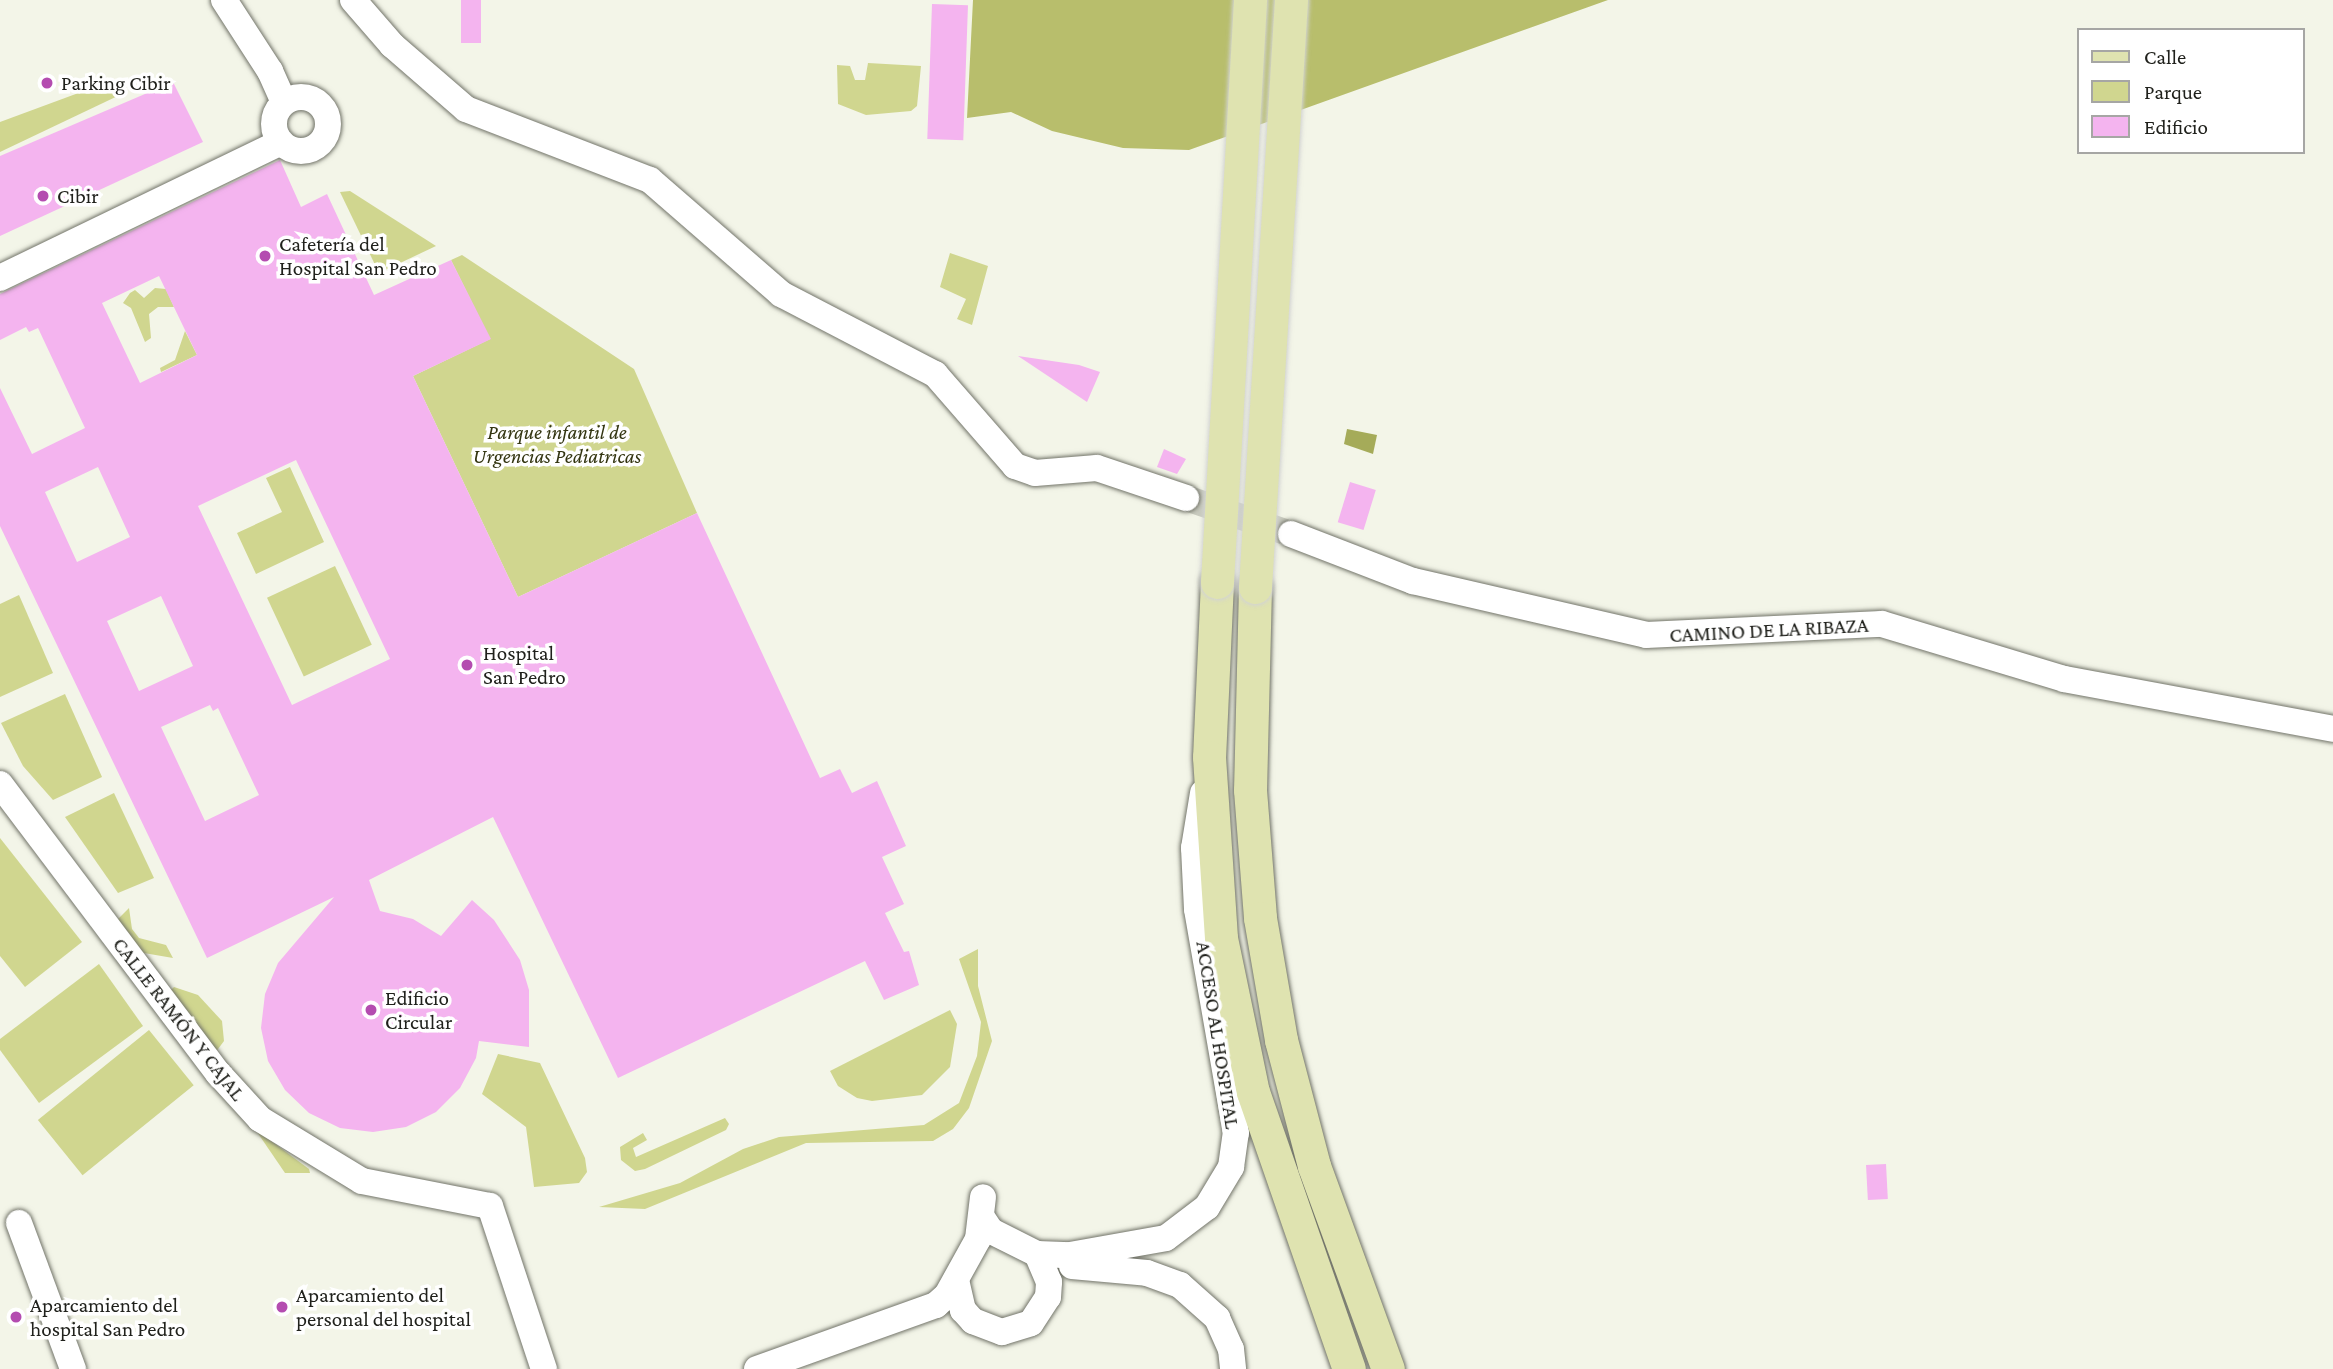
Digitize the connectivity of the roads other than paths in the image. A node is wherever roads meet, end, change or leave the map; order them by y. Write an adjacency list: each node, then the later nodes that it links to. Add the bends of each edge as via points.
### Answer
1 (224, 0): 5 (street, via 270,71)
2 (353, 0): 8 (street, via 392,45 466,109 552,146 650,180 780,294 935,374 1015,466 1035,473 1097,468)
3 (1250, 0): 11 (main road, bridge)
4 (1291, 0): 27 (main road, bridge, via 1255,587 1250,790 1260,918 1281,1040 1314,1166)
5 (284, 102): 6 (street, via 274,126); 6 (street, via 300,97 316,101 328,123 323,138 311,148 295,150)
6 (281, 142): 7 (street)
7 (0, 278)
8 (1183, 497)
9 (1291, 534): 10 (street, CAMINO DE LA RIBAZA, via 1413,581 1646,635 1882,624 2064,679)
10 (2333, 729)
11 (1209, 757): 16 (street, ACCESO AL HOSPITAL, via 1194,848 1197,908 1237,1133 1231,1167 1207,1208 1166,1238 1070,1255); 26 (main road, via 1221,938 1236,1021 1271,1149)
12 (0, 784): 23 (street, CALLE RAMÓN Y CAJAL, via 218,1073 260,1119 362,1181 490,1206)
13 (19, 1223): 22 (street)
14 (1011, 1239): 15 (street, via 995,1238); 15 (street, via 991,1231 983,1208); 16 (street)
15 (968, 1253): 18 (street)
16 (1037, 1254): 17 (street); 19 (street, via 1048,1275)
17 (1079, 1268): 19 (street, via 1064,1275); 25 (street, via 1147,1273 1197,1295 1225,1332)
18 (956, 1280): 20 (street, via 947,1294); 21 (street, via 957,1296)
19 (1048, 1297): 21 (street, via 1031,1323 1017,1330 986,1329)
20 (923, 1312): 21 (street); 24 (street)
21 (969, 1316)
22 (73, 1369)
23 (544, 1369)
24 (757, 1369)
25 (1233, 1369)
26 (1349, 1369)
27 (1388, 1369)

